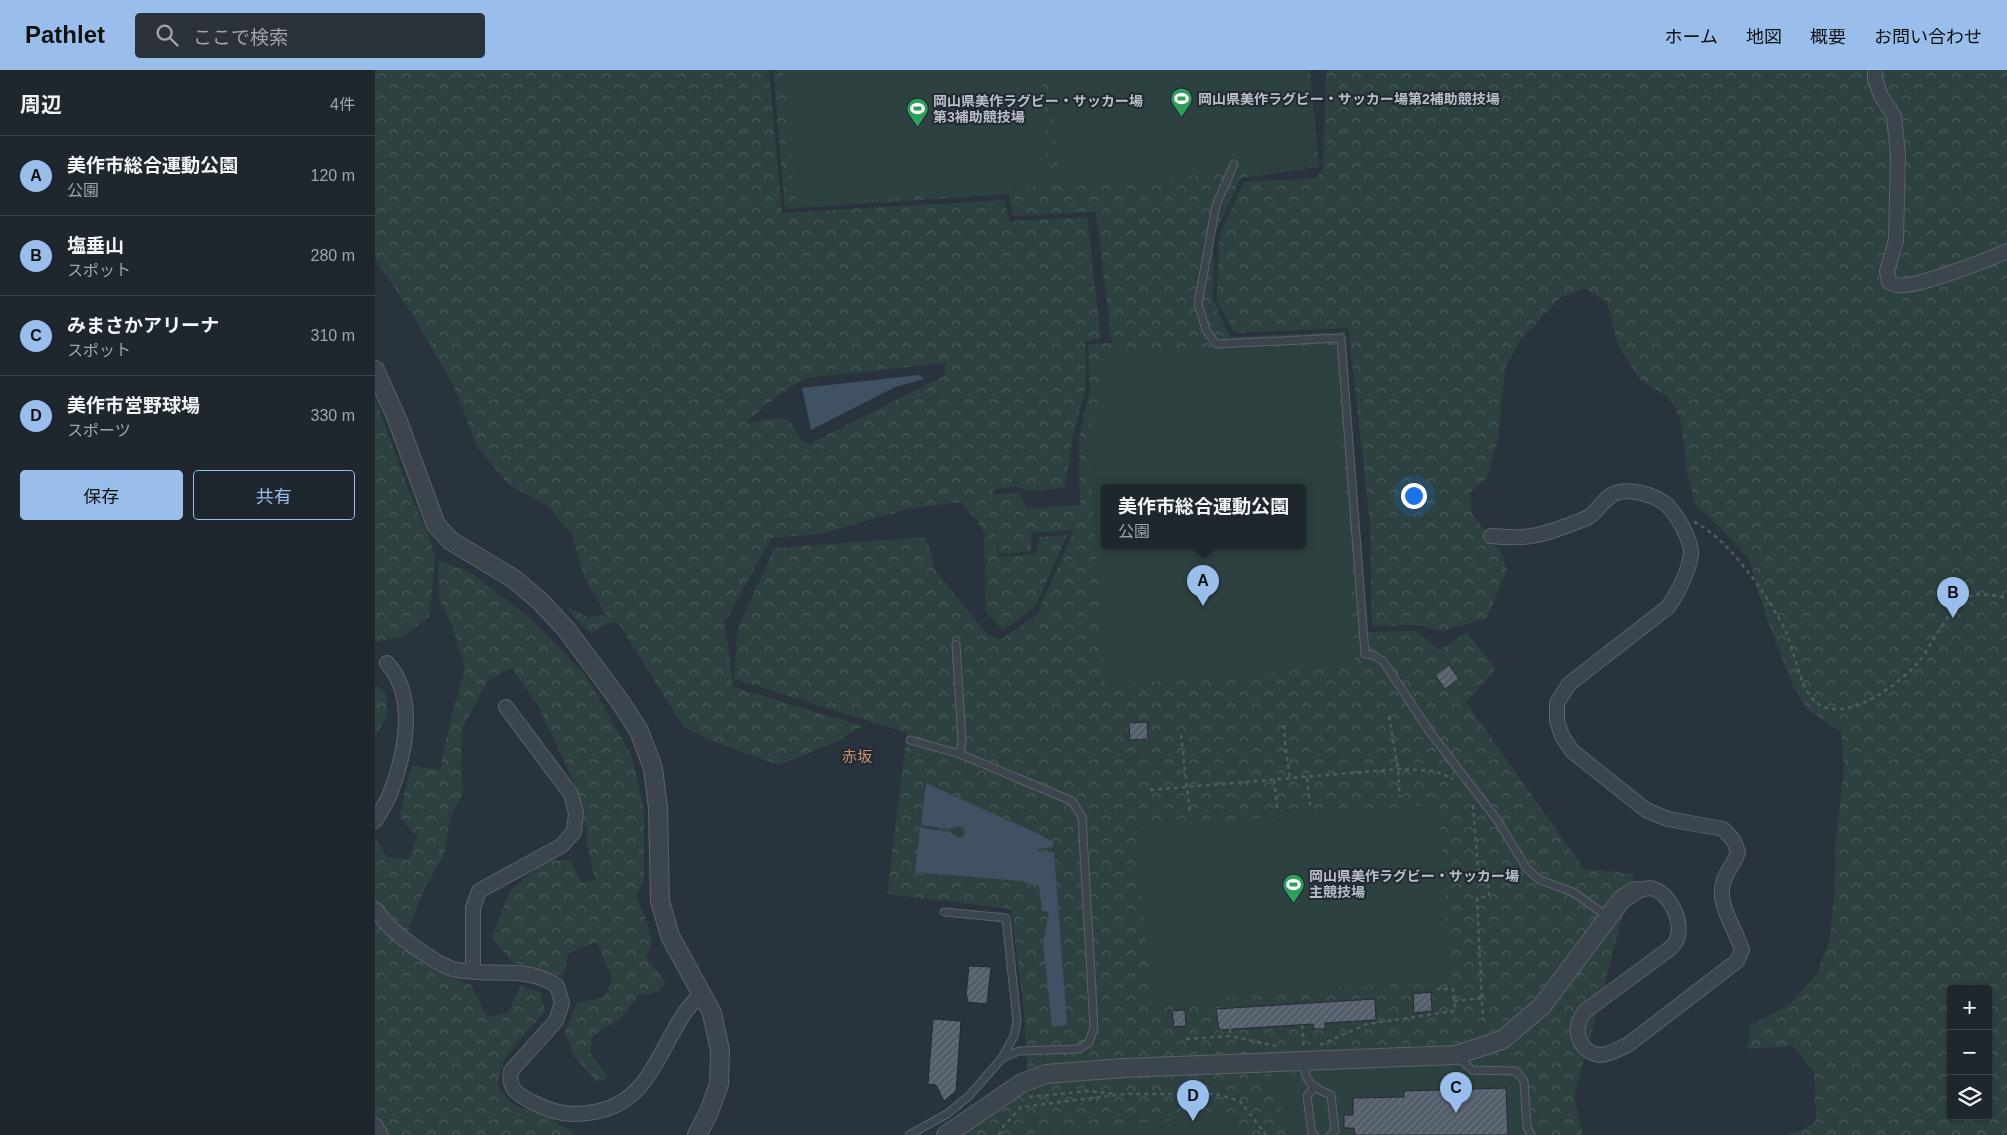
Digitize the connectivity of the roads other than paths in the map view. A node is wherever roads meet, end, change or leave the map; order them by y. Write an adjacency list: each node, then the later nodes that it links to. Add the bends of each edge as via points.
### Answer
1 (1875, 70): 3 (street, via 1881,96 1894,116 1898,155 1896,240 1887,271 1889,282 1897,286 1911,285 1970,267)
2 (1234, 164): 15 (lane, via 1216,205 1198,304 1206,330 1216,344 1341,338 1365,654 1383,661 1430,732 1498,820 1527,869 1540,880 1573,892)
3 (2007, 251)
4 (375, 370): 17 (street, via 397,419 436,525 451,541 514,579 541,602 567,629 639,731 653,768 658,808 660,901 670,936)
5 (1491, 536): 12 (street, via 1517,539 1540,536 1589,517 1613,495 1630,491 1665,503 1689,538 1691,554 1679,589 1668,607 1569,684 1557,703 1557,721 1572,751 1646,810 1668,819 1723,829 1733,841 1738,852 1724,880 1721,895 1742,950 1737,961 1629,1044 1601,1055 1589,1052 1581,1043 1577,1032 1585,1012 1669,950 1677,940 1677,915 1663,894 1651,888)
6 (955, 644): 10 (lane)
7 (387, 663): 11 (street, via 396,674 403,692 405,722 401,760 389,796)
8 (506, 707): 16 (street, via 571,794 576,813 574,832 561,846 479,891 473,908)
9 (910, 740): 10 (lane)
10 (961, 754): 20 (lane, via 1072,800 1082,817 1094,1028 1089,1042 1079,1048 1019,1051)
11 (375, 821)
12 (1635, 891): 15 (street, via 1622,899)
13 (375, 909): 16 (street, via 392,929 436,961 453,969)
14 (944, 912): 20 (lane, via 1006,918 1017,1021 1014,1036)
15 (1609, 919): 18 (street, via 1542,1006 1502,1040)
16 (473, 971): 17 (street, via 527,973 557,986 562,1004 555,1021 511,1071 509,1082 515,1092 533,1102 572,1115 602,1110 633,1096 692,1001)
17 (702, 994): 24 (street, via 712,1013 720,1050 719,1084)
18 (1456, 1055): 19 (street); 29 (lane, via 1472,1070 1516,1071 1524,1081 1527,1128)
19 (1304, 1056): 21 (lane, via 1304,1071); 26 (street, via 1045,1074 1022,1083)
20 (1002, 1058): 25 (lane, via 969,1096 947,1114)
21 (1314, 1088): 27 (lane, via 1307,1096); 28 (lane, via 1331,1094 1335,1131)
22 (375, 1125): 23 (street)
23 (381, 1135)
24 (697, 1135)
25 (909, 1135)
26 (946, 1135)
27 (1315, 1135)
28 (1330, 1135)
29 (1531, 1135)

